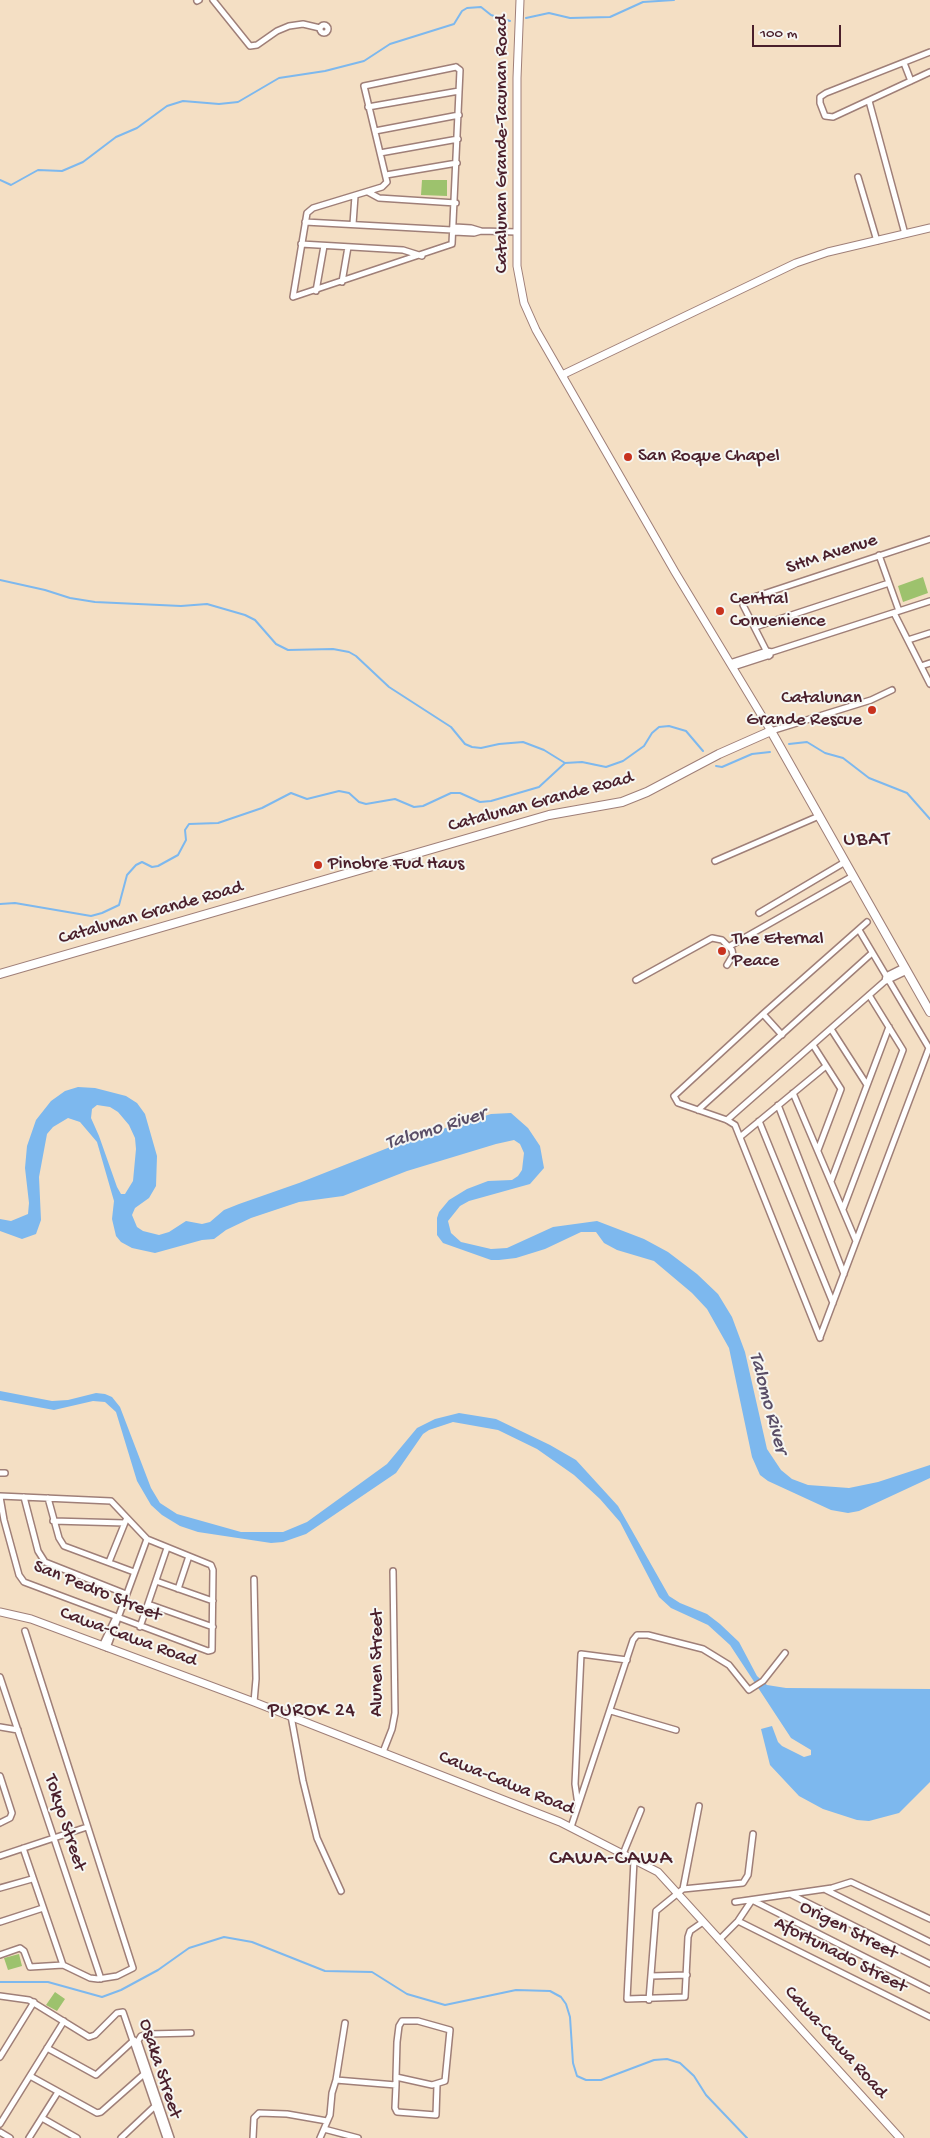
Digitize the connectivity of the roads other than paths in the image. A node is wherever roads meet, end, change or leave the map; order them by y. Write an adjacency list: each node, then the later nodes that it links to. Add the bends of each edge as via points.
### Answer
1 (213, 0): 3 (street, via 250,46 289,26 303,24)
2 (520, 0): 25 (street, Catalunan Grande-Tacunan Road)
3 (320, 28)
4 (930, 52): 5 (street)
5 (904, 63): 7 (street); 9 (street, via 826,93 819,100 823,114 830,118)
6 (930, 72): 7 (street)
7 (911, 81): 9 (street)
8 (459, 91): 10 (street); 10 (street, via 460,69 456,67 368,83 364,88); 11 (street)
9 (869, 101): 26 (street)
10 (368, 107): 12 (street)
11 (458, 115): 12 (street); 13 (street)
12 (375, 131): 14 (street)
13 (458, 138): 14 (street); 15 (street)
14 (380, 153): 16 (street)
15 (457, 163): 16 (street); 20 (street)
16 (386, 175): 18 (street, via 386,184)
17 (858, 177): 27 (street)
18 (368, 192): 19 (street); 20 (street, via 379,198)
19 (355, 196): 21 (street, via 311,209 306,213); 22 (street)
20 (456, 203): 24 (street)
21 (305, 222): 22 (street); 28 (street)
22 (353, 224): 24 (street)
23 (930, 228): 26 (street)
24 (454, 230): 25 (street, via 475,228); 31 (street, via 454,242 450,246)
25 (517, 232): 34 (street, Catalunan Grande-Tacunan Road, via 518,280 524,303)
26 (905, 234): 27 (street)
27 (877, 240): 34 (street, via 796,263)
28 (301, 244): 29 (street); 33 (street, via 292,296)
29 (324, 246): 30 (street); 33 (street)
30 (348, 247): 31 (street, via 410,251); 32 (street)
31 (422, 256): 32 (street)
32 (342, 282): 33 (street)
33 (316, 291)
34 (562, 375): 45 (street, Catalunan Grande-Tacunan Road)
35 (930, 539): 36 (street, SHM Avenue)
36 (880, 555): 37 (street); 40 (street, SHM Avenue, via 743,601)
37 (889, 583): 39 (street); 40 (street)
38 (930, 601): 39 (street)
39 (896, 612): 42 (street); 43 (street)
40 (754, 627): 43 (street)
41 (930, 633): 42 (street)
42 (908, 640): 46 (street)
43 (769, 653): 45 (street)
44 (930, 663): 46 (street)
45 (732, 665): 49 (street, Catalunan Grande-Tacunan Road)
46 (921, 666): 47 (street)
47 (930, 684)
48 (892, 690): 49 (street, via 871,700)
49 (771, 731): 50 (main road); 61 (main road, Catalunan Grande Road, via 622,802 549,815)
50 (819, 816): 51 (street); 52 (main road)
51 (715, 861)
52 (845, 862): 53 (main road); 54 (street)
53 (853, 876): 57 (street); 60 (main road)
54 (759, 913)
55 (867, 922): 56 (street)
56 (859, 930): 58 (street); 66 (street)
57 (730, 946): 59 (street, via 733,955); 63 (street, via 717,938 708,940)
58 (872, 953): 62 (street); 69 (street)
59 (727, 965)
60 (906, 969): 62 (street); 65 (main road)
61 (0, 974)
62 (887, 979): 64 (street); 82 (street, via 929,1048)
63 (636, 980)
64 (870, 995): 67 (street); 68 (street)
65 (930, 1012)
66 (763, 1014): 69 (street); 75 (street, via 676,1094 676,1102)
67 (889, 1027): 72 (street); 81 (street, via 903,1050)
68 (831, 1029): 70 (street); 72 (street)
69 (782, 1034): 75 (street)
70 (813, 1045): 71 (street); 76 (street)
71 (826, 1066): 73 (street); 79 (street, via 841,1089)
72 (867, 1085): 80 (street)
73 (794, 1093): 74 (street); 79 (street)
74 (778, 1105): 77 (street); 83 (street)
75 (698, 1110): 76 (street)
76 (727, 1120): 78 (street, via 735,1125)
77 (759, 1121): 78 (street); 84 (street)
78 (740, 1137): 84 (street, via 820,1338)
79 (818, 1150): 80 (street)
80 (831, 1181): 81 (street)
81 (843, 1209): 82 (street)
82 (856, 1241): 83 (street)
83 (844, 1274): 84 (street)
84 (833, 1303)
85 (0, 1496): 86 (street); 88 (street, San Pedro Street)
86 (24, 1497): 87 (street); 100 (street, via 38,1552 44,1562)
87 (48, 1498): 89 (street); 90 (street, via 111,1501)
88 (2, 1521): 104 (street, San Pedro Street, via 24,1582)
89 (54, 1521): 90 (street); 94 (street, via 64,1546)
90 (126, 1521): 91 (street); 94 (street)
91 (147, 1539): 92 (street); 96 (street)
92 (167, 1548): 93 (street); 98 (street)
93 (189, 1556): 99 (street); 101 (street, via 212,1567)
94 (109, 1562): 96 (street)
95 (393, 1571): 119 (street, Alunen Street, via 395,1713)
96 (134, 1572): 100 (street)
97 (254, 1579): 113 (street)
98 (156, 1581): 99 (street); 102 (street)
99 (178, 1589): 101 (street)
100 (126, 1594): 104 (street)
101 (213, 1601): 106 (street)
102 (148, 1604): 105 (street); 106 (street)
103 (0, 1612): 108 (street, Cawa-Cawa Road, via 32,1620)
104 (117, 1616): 105 (street, San Pedro Street); 108 (street)
105 (140, 1627): 106 (street, San Pedro Street, via 211,1651)
106 (213, 1627)
107 (25, 1631): 125 (street)
108 (105, 1647): 113 (street, Cawa-Cawa Road)
109 (785, 1653): 110 (street, via 763,1681 747,1689 726,1661 703,1649 648,1635 640,1634 634,1638)
110 (627, 1660): 114 (street); 121 (street, via 580,1654 575,1784)
111 (0, 1677): 112 (street, Tokyo Street)
112 (3, 1695): 117 (street, Tokyo Street)
113 (254, 1702): 115 (street, Cawa-Cawa Road)
114 (610, 1711): 118 (street); 121 (street)
115 (290, 1716): 119 (street, Cawa-Cawa Road); 136 (street, via 317,1838)
116 (0, 1727): 117 (street)
117 (18, 1730): 128 (street, Tokyo Street)
118 (676, 1730)
119 (383, 1752): 126 (street, Cawa-Cawa Road)
120 (0, 1776): 124 (street, via 12,1816)
121 (578, 1806): 126 (street)
122 (699, 1806): 137 (street)
123 (641, 1810): 130 (street)
124 (0, 1822)
125 (87, 1827): 128 (street); 153 (street, via 133,1968)
126 (571, 1827): 130 (street, Cawa-Cawa Road)
127 (753, 1834): 137 (street, via 748,1875 743,1883)
128 (53, 1839): 129 (street); 153 (street, Tokyo Street)
129 (23, 1848): 131 (street); 133 (street)
130 (623, 1854): 132 (street, Cawa-Cawa Road)
131 (0, 1856)
132 (634, 1860): 137 (street, Cawa-Cawa Road, via 658,1872); 156 (street, via 626,1996 628,2000)
133 (32, 1878): 134 (street); 141 (street)
134 (0, 1888)
135 (826, 1889): 138 (street); 142 (street, via 855,1883); 147 (street)
136 (341, 1891)
137 (681, 1891): 145 (street, Cawa-Cawa Road); 152 (street, via 655,1915)
138 (791, 1894): 139 (street); 150 (street)
139 (752, 1900): 140 (street); 143 (street); 154 (street, Origen Street)
140 (735, 1902)
141 (43, 1908): 144 (street); 149 (street)
142 (930, 1919)
143 (738, 1921): 146 (street); 158 (street, Afortunado Street)
144 (0, 1922)
145 (703, 1922): 146 (street, Cawa-Cawa Road); 151 (street, via 688,1934)
146 (718, 1940): 187 (street, Cawa-Cawa Road)
147 (930, 1942)
148 (0, 1955): 149 (street, via 20,1948 30,1967)
149 (63, 1964): 153 (street, via 90,1978)
150 (930, 1964)
151 (687, 1975): 152 (street); 156 (street, via 685,1998)
152 (650, 1976): 156 (street)
153 (101, 1979)
154 (930, 1990)
155 (0, 1996): 157 (street)
156 (649, 2000)
157 (34, 2002): 159 (street); 164 (street)
158 (930, 2017)
159 (64, 2021): 162 (street, Osaka Street, via 92,2037 121,2011 126,2016); 163 (street)
160 (345, 2023): 168 (street)
161 (192, 2033): 183 (street, via 148,2034 138,2041)
162 (134, 2040): 163 (street, via 96,2075); 165 (street, Osaka Street)
163 (47, 2048): 166 (street)
164 (0, 2057)
165 (144, 2074): 171 (street, via 99,2113); 172 (street, Osaka Street)
166 (30, 2076): 171 (street); 175 (street)
167 (396, 2077): 169 (street); 170 (street); 170 (street, via 399,2026 402,2021 426,2023 450,2030 444,2081)
168 (336, 2080): 169 (street); 174 (street)
169 (396, 2085): 170 (street, via 396,2112 436,2115)
170 (437, 2085)
171 (58, 2092): 173 (street)
172 (155, 2106): 181 (street); 182 (street, Osaka Street)
173 (42, 2118): 179 (street); 180 (street)
174 (327, 2121): 176 (street); 184 (street, via 259,2112 254,2118)
175 (0, 2124)
176 (324, 2129): 185 (street); 186 (street)
177 (0, 2132): 178 (street)
178 (10, 2138)
179 (29, 2138)
180 (77, 2138)
181 (121, 2138)
182 (166, 2138)
183 (171, 2138)
184 (253, 2138)
185 (320, 2138)
186 (358, 2138)
187 (900, 2138)

